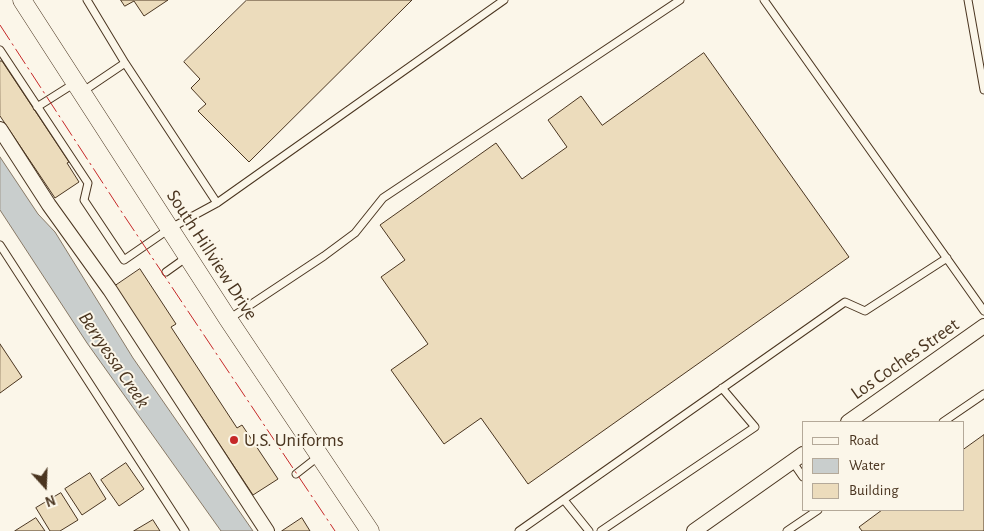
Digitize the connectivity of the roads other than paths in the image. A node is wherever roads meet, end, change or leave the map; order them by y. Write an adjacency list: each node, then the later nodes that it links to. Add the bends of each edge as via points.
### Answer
1 (22, 0): 9 (street, South Hillview Drive)
2 (87, 0): 8 (lane)
3 (504, 0): 13 (lane)
4 (680, 0): 20 (lane, via 383,198 355,233)
5 (764, 0): 17 (lane)
6 (968, 0): 10 (lane)
7 (0, 50): 11 (lane)
8 (125, 63): 9 (lane); 13 (lane)
9 (78, 88): 11 (lane); 14 (street, South Hillview Drive)
10 (984, 90)
11 (37, 107): 14 (lane, via 88,183 84,200 124,260)
12 (0, 129): 33 (street, via 110,290)
13 (217, 203): 14 (lane)
14 (169, 229): 16 (street, South Hillview Drive)
15 (0, 245): 32 (lane)
16 (188, 257): 18 (lane); 20 (street, South Hillview Drive)
17 (947, 258): 19 (lane); 22 (lane, via 865,311 845,302)
18 (166, 272)
19 (984, 311)
20 (228, 319): 26 (street, South Hillview Drive)
21 (984, 326): 24 (street, Los Coches Street)
22 (722, 388): 30 (lane); 37 (lane, via 755,427)
23 (984, 394): 25 (lane)
24 (849, 421)
25 (945, 421)
26 (320, 456): 29 (lane); 34 (street, South Hillview Drive)
27 (798, 458): 28 (lane); 38 (street)
28 (802, 473)
29 (296, 474)
30 (564, 500): 35 (lane); 36 (lane)
31 (817, 511): 39 (lane)
32 (185, 531)
33 (267, 531)
34 (370, 531)
35 (519, 531)
36 (589, 531)
37 (601, 531)
38 (694, 531)
39 (787, 531)

